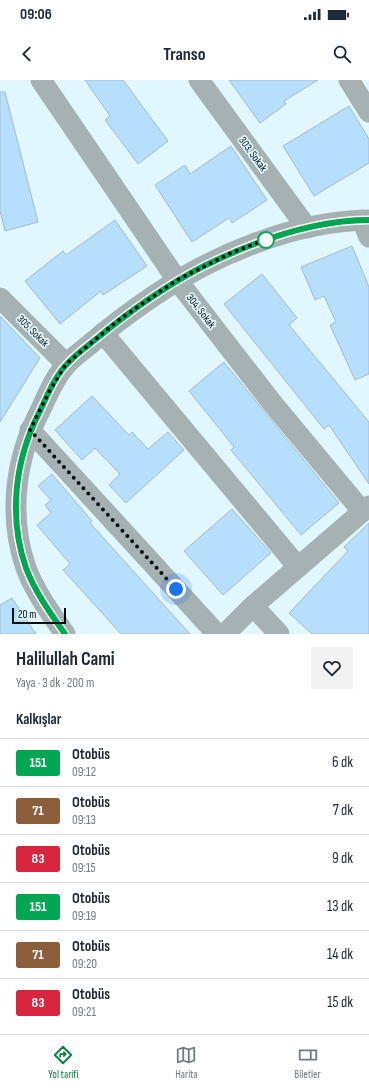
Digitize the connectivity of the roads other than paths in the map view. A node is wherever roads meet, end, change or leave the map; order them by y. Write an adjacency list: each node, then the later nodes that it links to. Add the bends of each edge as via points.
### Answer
1 (41, 80): 7 (street, 304. Sokak)
2 (199, 80): 6 (street, 303. Sokak)
3 (353, 81): 4 (street)
4 (369, 112)
5 (367, 226): 6 (street)
6 (307, 228): 7 (street, via 270,238 231,253)
7 (177, 280): 9 (street); 13 (street, 304. Sokak, via 273,404)
8 (0, 298): 10 (street, 305. Sokak)
9 (104, 333): 10 (street); 14 (street)
10 (66, 364): 11 (street)
11 (30, 430): 12 (street); 17 (street)
12 (8, 502): 16 (street, via 27,569 48,609)
13 (366, 509): 14 (street)
14 (298, 567): 15 (street)
15 (253, 606): 18 (street); 19 (street)
16 (65, 634)
17 (217, 634)
18 (225, 634)
19 (279, 634)

